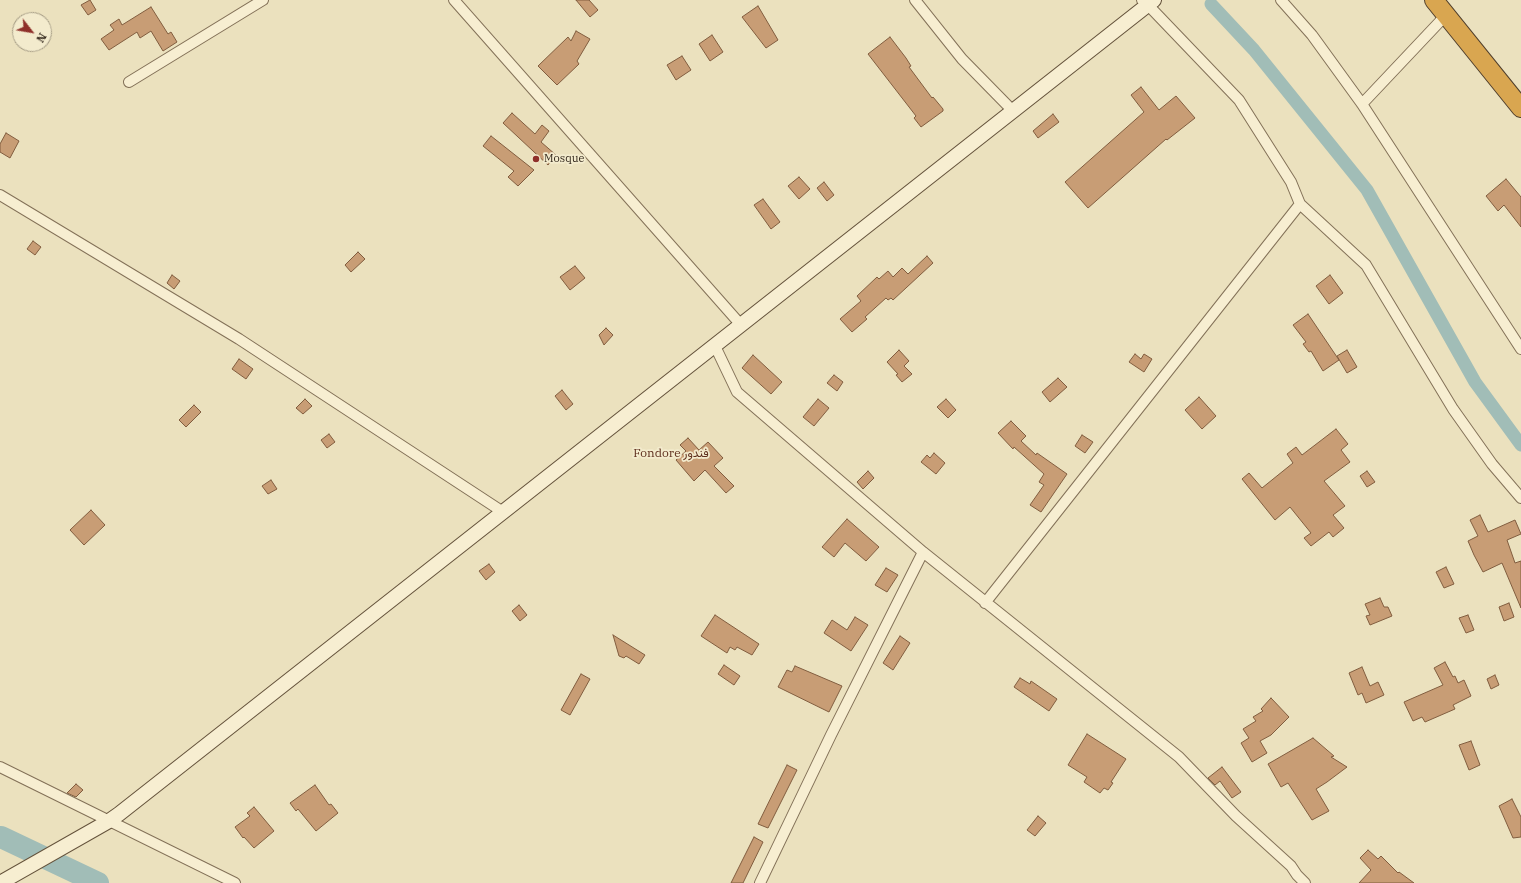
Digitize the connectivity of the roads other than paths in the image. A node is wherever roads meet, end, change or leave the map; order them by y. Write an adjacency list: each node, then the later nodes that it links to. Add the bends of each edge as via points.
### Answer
1 (263, 0): 8 (street)
2 (454, 0): 14 (street)
3 (915, 0): 11 (street, via 962,59)
4 (1281, 0): 9 (street, via 1312,35)
5 (1434, 0): 7 (highway)
6 (1148, 2): 11 (main road); 13 (street, via 1240,100 1291,182)
7 (1446, 15): 9 (street); 10 (highway)
8 (129, 82)
9 (1362, 104): 16 (street)
10 (1521, 108)
11 (1013, 111): 14 (main road)
12 (0, 195): 18 (street, via 246,344)
13 (1300, 204): 17 (street, via 1366,265 1453,409 1492,464); 20 (street)
14 (741, 325): 15 (main road)
15 (715, 346): 18 (main road); 19 (street, via 737,392)
16 (1521, 350)
17 (1521, 498)
18 (503, 512): 22 (main road)
19 (923, 552): 20 (street); 25 (street)
20 (985, 602): 26 (street, via 1179,757 1236,816 1291,866)
21 (0, 767): 22 (street)
22 (109, 822): 23 (main road); 24 (street)
23 (0, 882)
24 (235, 883)
25 (760, 883)
26 (1305, 883)

